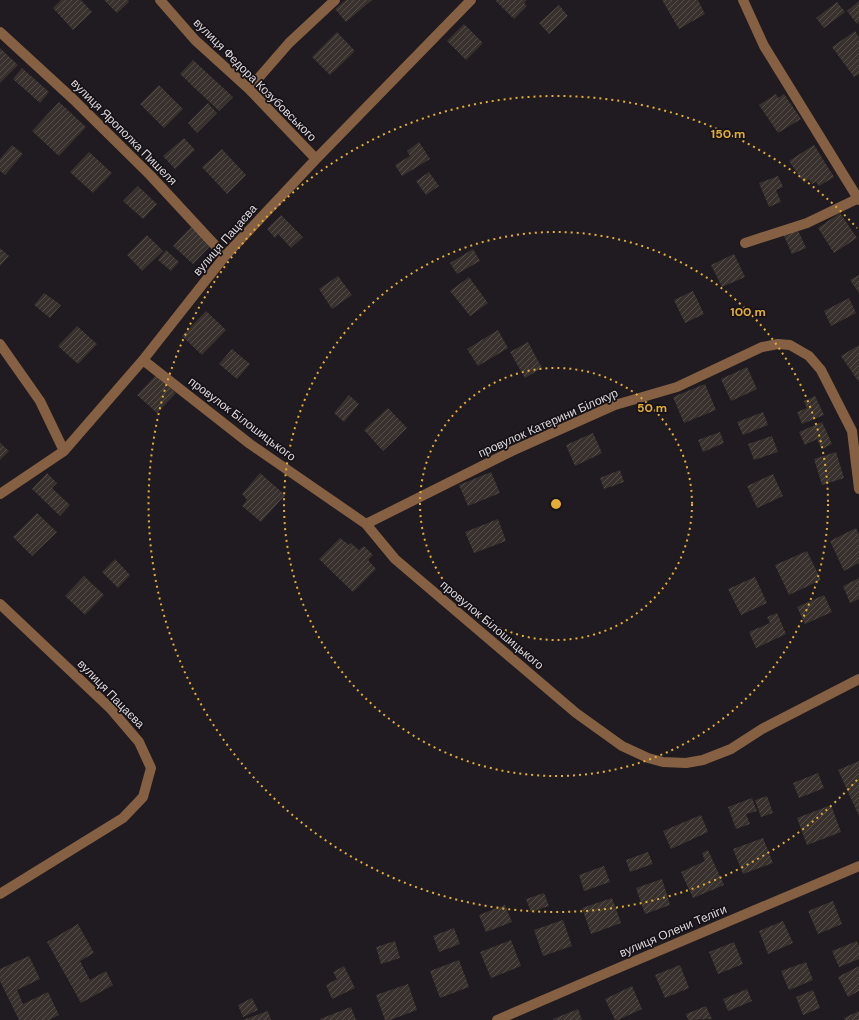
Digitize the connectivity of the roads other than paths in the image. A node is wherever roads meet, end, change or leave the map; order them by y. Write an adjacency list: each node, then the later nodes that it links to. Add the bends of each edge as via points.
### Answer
1 (160, 0): 6 (street, вулиця Федора Козубовського, via 195,40)
2 (335, 0): 6 (street, via 289,43)
3 (471, 0): 7 (street, вулиця Пацаєва)
4 (743, 0): 8 (street, via 764,46)
5 (0, 32): 10 (street, вулиця Ярополка Пишеля, via 150,175)
6 (249, 89): 7 (street, вулиця Федора Козубовського)
7 (316, 159): 10 (street, вулиця Пацаєва)
8 (859, 198): 9 (street, via 807,223)
9 (746, 243)
10 (226, 256): 12 (street, вулиця Пацаєва)
11 (0, 344): 13 (street, via 40,401)
12 (143, 360): 13 (street, вулиця Пацаєва); 16 (street, провулок Білошицького, via 250,444)
13 (64, 450): 15 (street, вулиця Пацаєва)
14 (859, 489): 16 (street, провулок Катерини Білокур, via 852,431 822,370 799,349 778,344 762,347 677,387 616,405 512,451)
15 (0, 494)
16 (366, 524): 18 (street, провулок Білошицького, via 395,560 576,713 622,746 648,758 663,762 686,763 703,760 731,749 762,729)
17 (0, 604): 20 (street, вулиця Пацаєва, via 110,708 139,742 151,768 143,796 123,818)
18 (859, 679)
19 (859, 866): 21 (street, вулиця Олени Теліги)
20 (0, 894)
21 (497, 1020)

